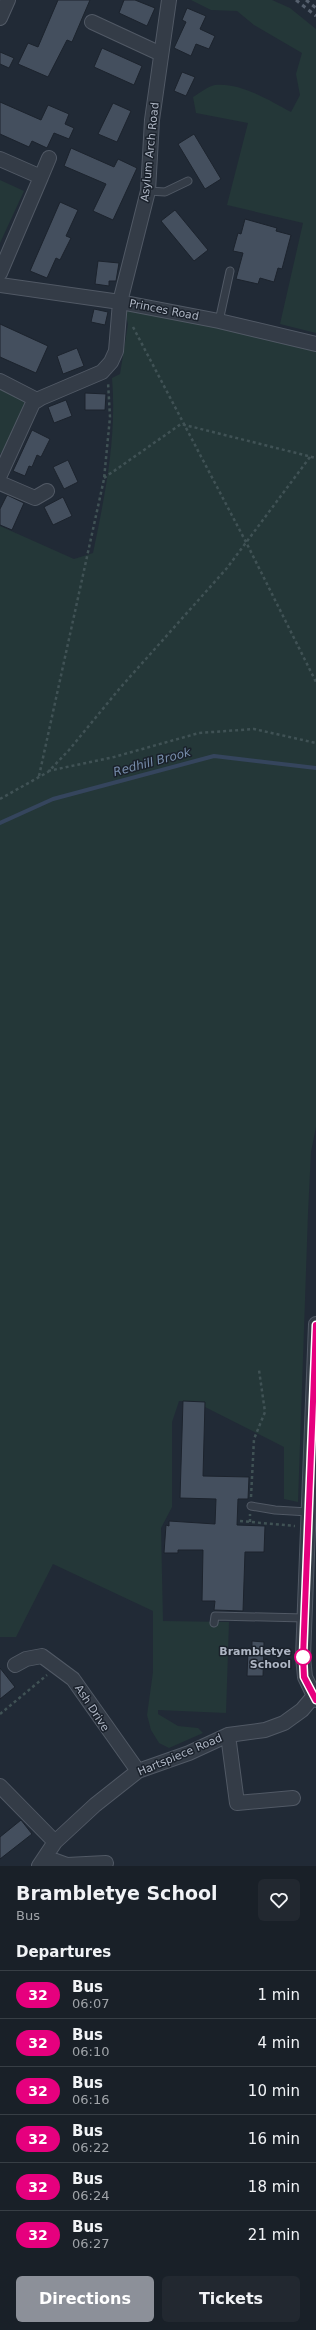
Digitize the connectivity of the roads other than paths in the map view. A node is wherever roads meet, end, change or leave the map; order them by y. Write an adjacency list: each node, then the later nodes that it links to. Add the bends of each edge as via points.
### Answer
1 (8, 0): 3 (street)
2 (169, 0): 5 (street, Asylum Arch Road)
3 (0, 18)
4 (92, 22): 5 (street)
5 (161, 54): 10 (street, Asylum Arch Road, via 152,120)
6 (49, 158): 8 (street)
7 (0, 159): 8 (street)
8 (41, 178): 12 (street)
9 (188, 181): 10 (lane, via 165,192)
10 (148, 191): 14 (street, Asylum Arch Road)
11 (230, 271): 15 (lane)
12 (0, 273)
13 (0, 285): 14 (street)
14 (120, 302): 15 (street, Princes Road); 18 (street, Princes Road, via 118,345 107,368 98,375)
15 (219, 321): 16 (street, Princes Road)
16 (316, 344)
17 (0, 381): 18 (street)
18 (37, 400): 19 (street, via 31,407)
19 (1, 469)
20 (0, 483): 21 (street, via 35,498)
21 (47, 490)
22 (316, 1324): 24 (street)
23 (251, 1506): 24 (lane)
24 (308, 1512): 25 (street)
25 (305, 1618): 26 (lane, via 215,1616); 28 (street, via 304,1677)
26 (214, 1623)
27 (15, 1665): 30 (street, Ash Drive, via 26,1659 42,1656 74,1679)
28 (315, 1699): 29 (street, Hartspiece Road, via 284,1723 265,1730)
29 (228, 1735): 30 (street, Hartspiece Road); 32 (street, via 236,1803)
30 (138, 1772): 33 (street, Hartspiece Road, via 95,1805)
31 (0, 1786): 33 (street)
32 (293, 1798)
33 (55, 1842): 34 (street, Hartspiece Road)
34 (42, 1862): 35 (street, Hartspiece Road, via 67,1866)
35 (106, 1863)

